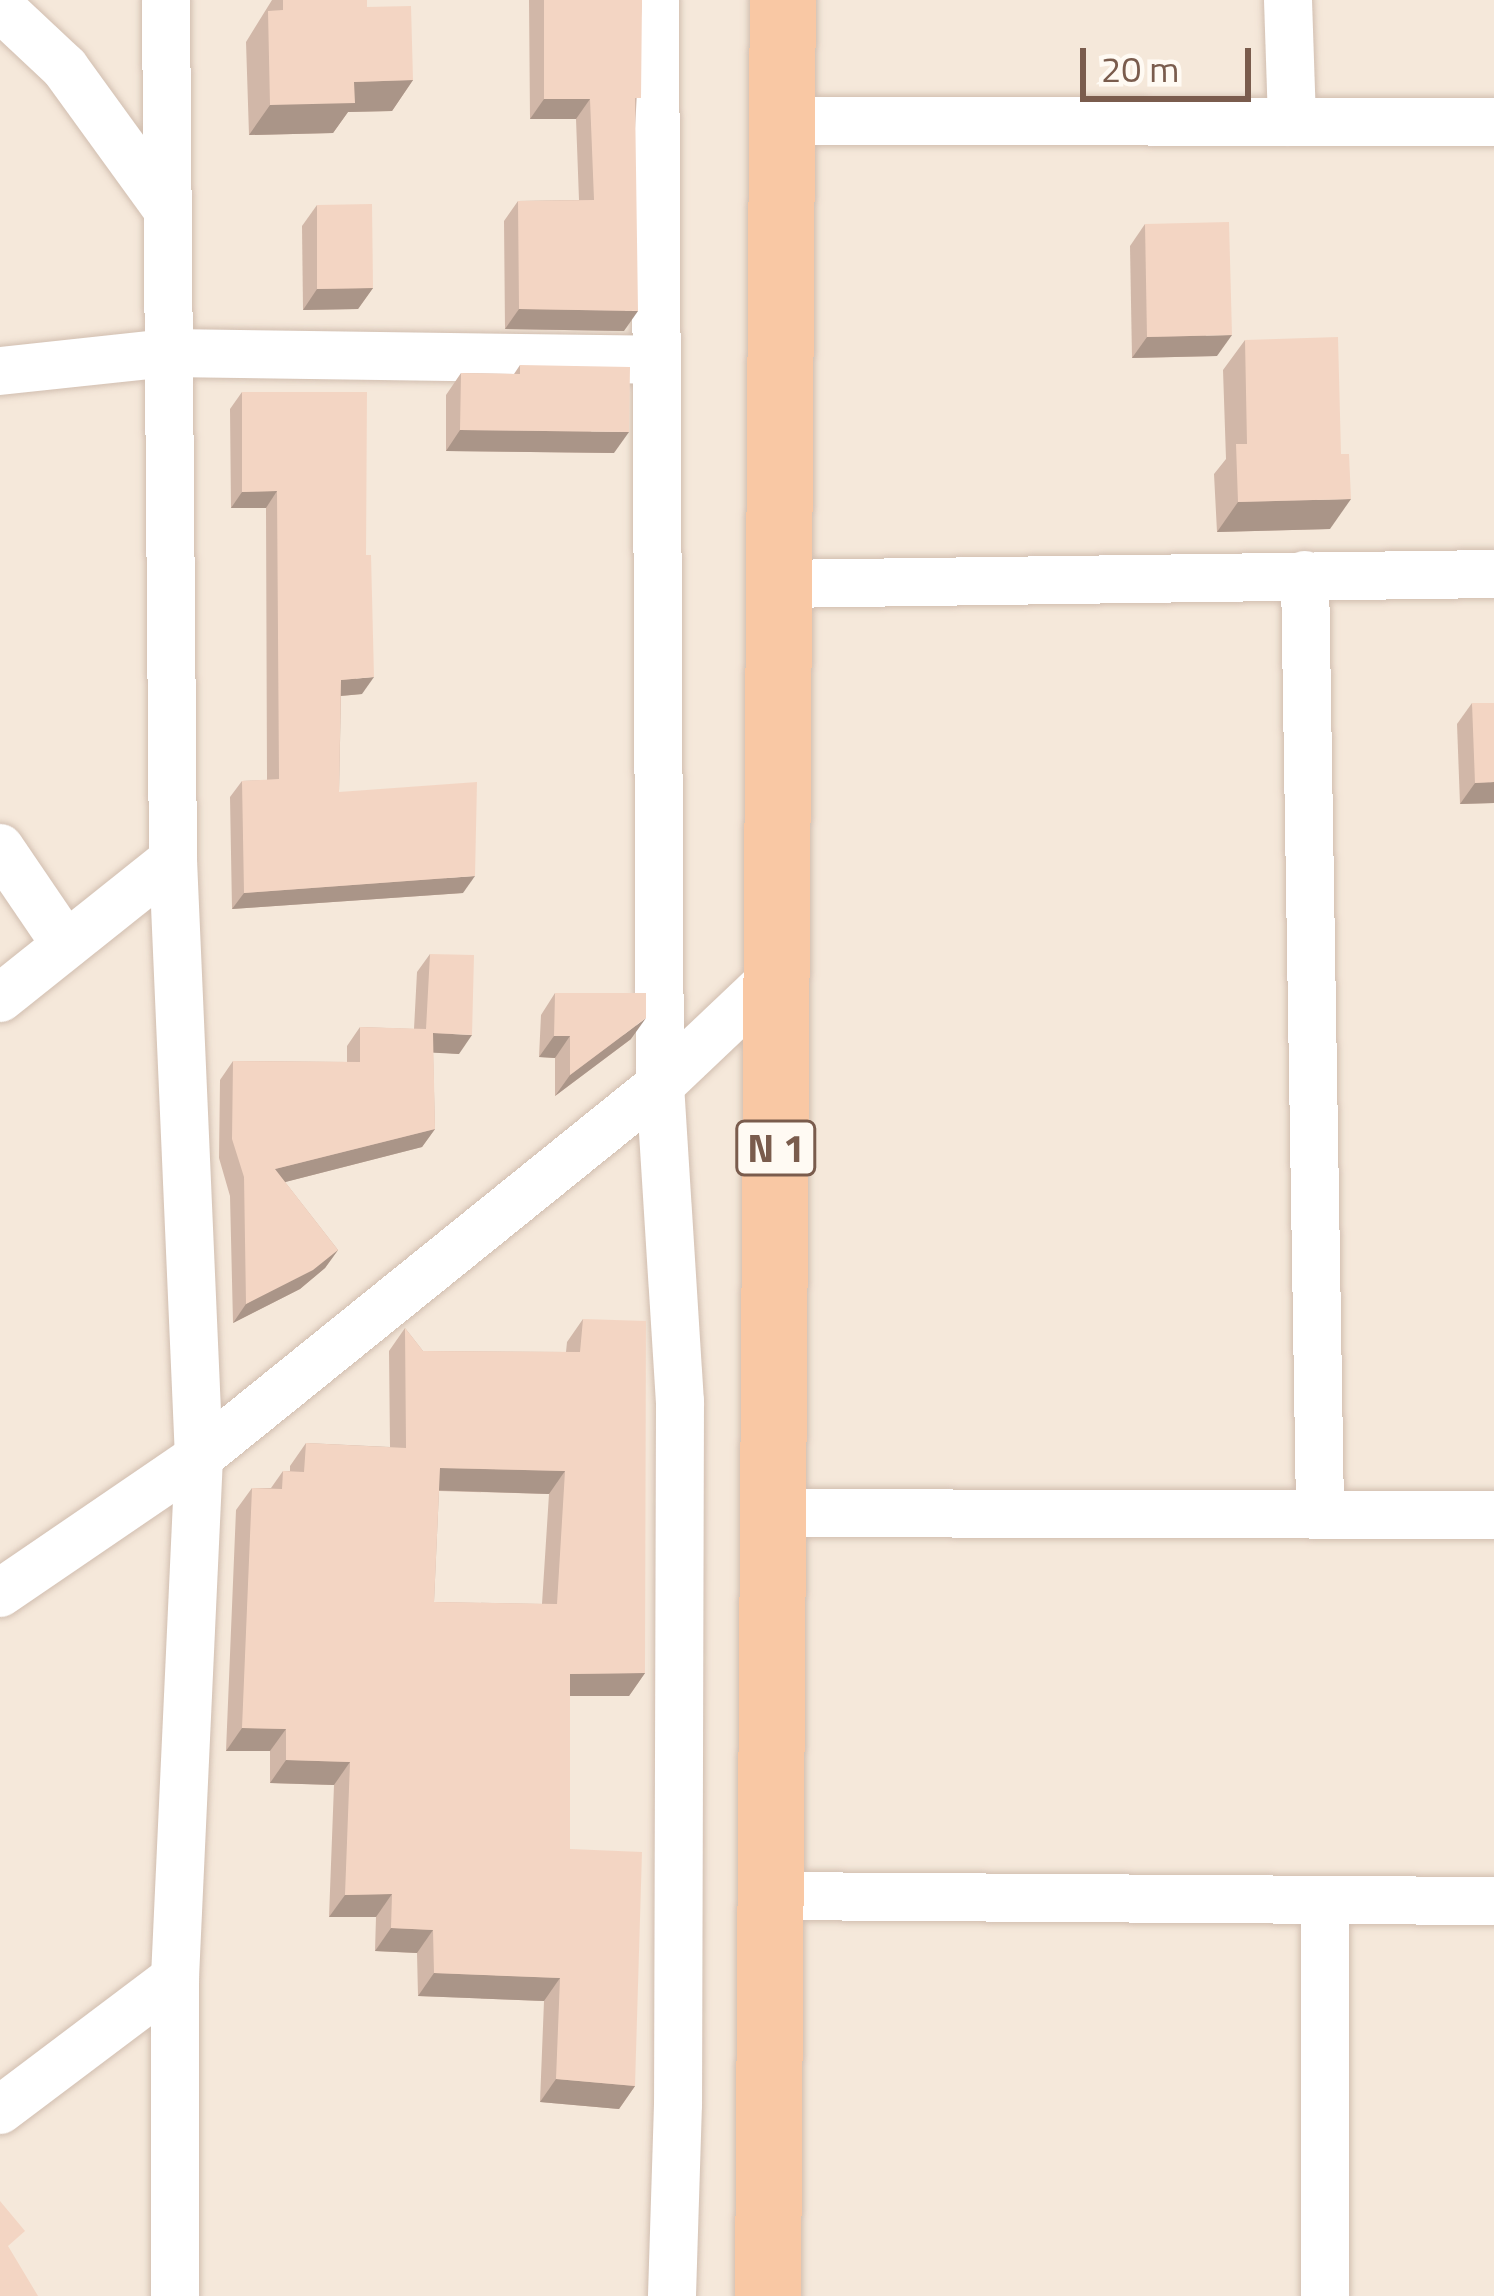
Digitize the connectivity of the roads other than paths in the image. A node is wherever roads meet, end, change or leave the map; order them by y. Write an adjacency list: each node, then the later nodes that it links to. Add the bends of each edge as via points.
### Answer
1 (166, 0): 9 (street)
2 (655, 0): 11 (street)
3 (783, 0): 6 (highway, N 1)
4 (1288, 0): 7 (street)
5 (0, 8): 9 (street, via 65,68)
6 (783, 121): 7 (street); 15 (highway, N 1)
7 (1292, 122): 8 (street)
8 (1494, 122)
9 (167, 209): 10 (street)
10 (169, 353): 11 (street); 12 (street); 17 (street)
11 (657, 360): 21 (street)
12 (0, 371)
13 (1494, 574): 14 (street)
14 (1306, 575): 15 (street); 24 (street)
15 (778, 584): 19 (highway, N 1)
16 (0, 848): 18 (street)
17 (172, 860): 18 (street); 22 (street)
18 (66, 945): 20 (street)
19 (778, 972): 21 (street); 23 (highway, N 1)
20 (0, 998)
21 (660, 1085): 22 (street); 33 (street, via 680,1401)
22 (199, 1457): 26 (street); 30 (street)
23 (771, 1514): 24 (street); 27 (highway, N 1)
24 (1320, 1514): 25 (street)
25 (1494, 1515)
26 (0, 1593)
27 (770, 1896): 28 (street); 34 (highway, N 1)
28 (1325, 1901): 29 (street); 35 (street)
29 (1494, 1901)
30 (175, 1978): 31 (street); 32 (street)
31 (0, 2110)
32 (176, 2296)
33 (672, 2296)
34 (768, 2296)
35 (1325, 2296)

